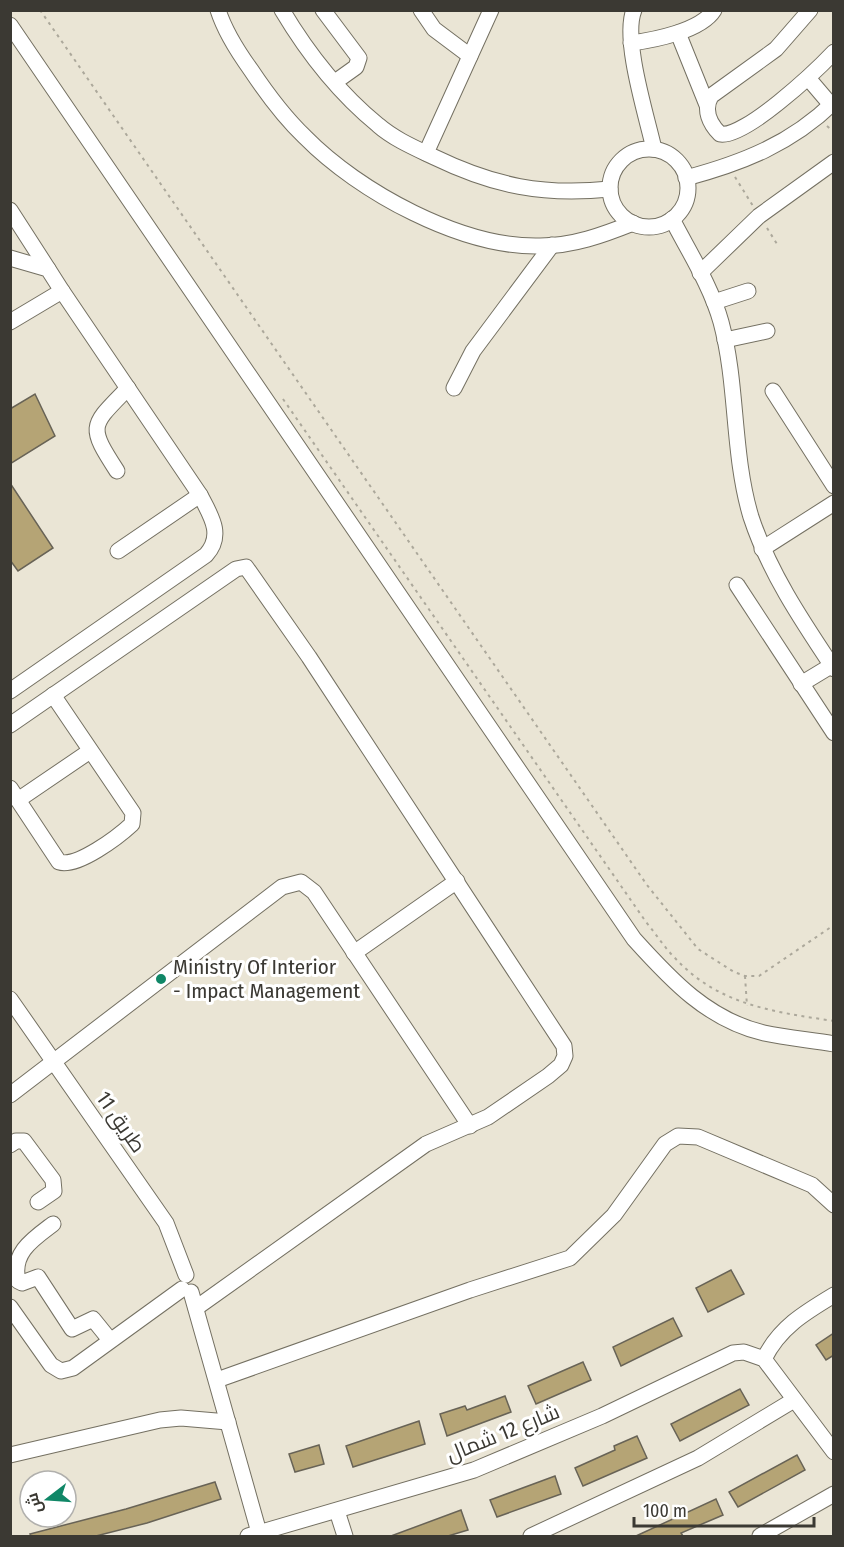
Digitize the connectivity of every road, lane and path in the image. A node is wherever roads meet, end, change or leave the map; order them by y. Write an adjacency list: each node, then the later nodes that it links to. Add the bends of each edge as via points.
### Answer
1 (40, 10): 59 (path, via 647,885 698,949)
2 (218, 10): 27 (street, via 242,57 274,104 306,139 354,178 444,225 494,241)
3 (282, 10): 16 (street)
4 (323, 10): 16 (street, via 359,58 356,67)
5 (491, 10): 13 (street)
6 (634, 10): 12 (street)
7 (714, 10): 11 (street, via 708,19)
8 (810, 10): 18 (street, via 789,37 717,91)
9 (425, 15): 13 (street, via 434,29)
10 (10, 25): 63 (street, via 634,939 676,984 714,1013 764,1033)
11 (678, 33): 12 (street); 18 (street)
12 (631, 43): 19 (street)
13 (472, 52): 20 (street)
14 (834, 52): 15 (street)
15 (807, 78): 17 (street); 18 (street, via 730,134 720,134 716,129)
16 (335, 82): 20 (street, via 380,127)
17 (832, 104): 22 (street, via 782,144 737,164)
18 (707, 105)
19 (654, 149): 22 (street, via 672,157); 23 (street, via 641,150 623,159 612,176)
20 (426, 153): 23 (street, via 484,179 516,187 568,193)
21 (834, 162): 30 (street, via 759,216)
22 (686, 178): 25 (street, via 685,200)
23 (610, 189): 26 (street, via 616,208)
24 (10, 210): 29 (street)
25 (672, 219): 26 (street, via 657,226); 30 (street)
26 (633, 223): 27 (street, via 586,240)
27 (552, 245): 37 (street, via 473,351)
28 (10, 258): 29 (street)
29 (48, 269): 31 (street)
30 (700, 273): 33 (street)
31 (62, 291): 34 (street); 38 (street)
32 (748, 291): 33 (street)
33 (714, 302): 36 (street)
34 (10, 322)
35 (767, 331): 36 (street)
36 (725, 340): 46 (street, via 750,514)
37 (454, 388)
38 (129, 391): 41 (street, via 103,428); 43 (street)
39 (772, 391): 42 (street)
40 (281, 396): 61 (path, via 646,922 693,975)
41 (120, 469)
42 (834, 486)
43 (197, 491): 45 (street); 50 (street, via 215,528 213,547 206,555)
44 (834, 503): 46 (street)
45 (117, 549)
46 (762, 549): 48 (street)
47 (737, 585): 49 (street)
48 (833, 666): 49 (street)
49 (801, 684): 53 (street)
50 (10, 691)
51 (53, 695): 52 (street); 54 (street); 56 (street, via 236,569 246,567)
52 (10, 725)
53 (834, 733)
54 (90, 751): 55 (street); 55 (street, via 133,813 132,824 80,860 70,864 59,862)
55 (14, 794)
56 (457, 881): 58 (street); 66 (street, via 560,1037 565,1056 557,1070)
57 (834, 926): 59 (path, via 759,976)
58 (354, 953): 64 (street, via 308,886 301,882 287,884); 66 (street)
59 (746, 976): 61 (path)
60 (10, 999): 64 (street, طريق 11)
61 (747, 1006): 62 (path)
62 (834, 1021)
63 (834, 1044)
64 (54, 1062): 65 (street); 71 (street, طريق 11, via 166,1223)
65 (10, 1095)
66 (470, 1126): 74 (street, via 426,1144)
67 (10, 1145): 68 (street, via 24,1141 53,1180 54,1191)
68 (38, 1202)
69 (834, 1205): 77 (street, via 812,1185 698,1137 678,1136 665,1144 614,1215 570,1258)
70 (53, 1224): 75 (street, via 22,1251 16,1266 18,1281 38,1276 72,1329 93,1319)
71 (186, 1285): 74 (street, طريق 11); 75 (street)
72 (834, 1295): 76 (street, via 788,1325)
73 (10, 1307): 75 (street, via 51,1365 61,1371 73,1368)
74 (196, 1308): 77 (street, طريق 11)
75 (110, 1340)
76 (764, 1359): 78 (street); 83 (street, شارع 12 شمال, via 744,1352 733,1353 602,1416 474,1470)
77 (217, 1380): 79 (street, طريق 11)
78 (794, 1400): 80 (street); 86 (street, via 698,1458)
79 (228, 1422): 81 (street, via 160,1420); 84 (street, طريق 11)
80 (834, 1452)
81 (10, 1455)
82 (834, 1494): 87 (street)
83 (338, 1511): 84 (street, شارع 12 شمال); 85 (street)
84 (256, 1535)
85 (345, 1536)
86 (531, 1536)
87 (760, 1536)

